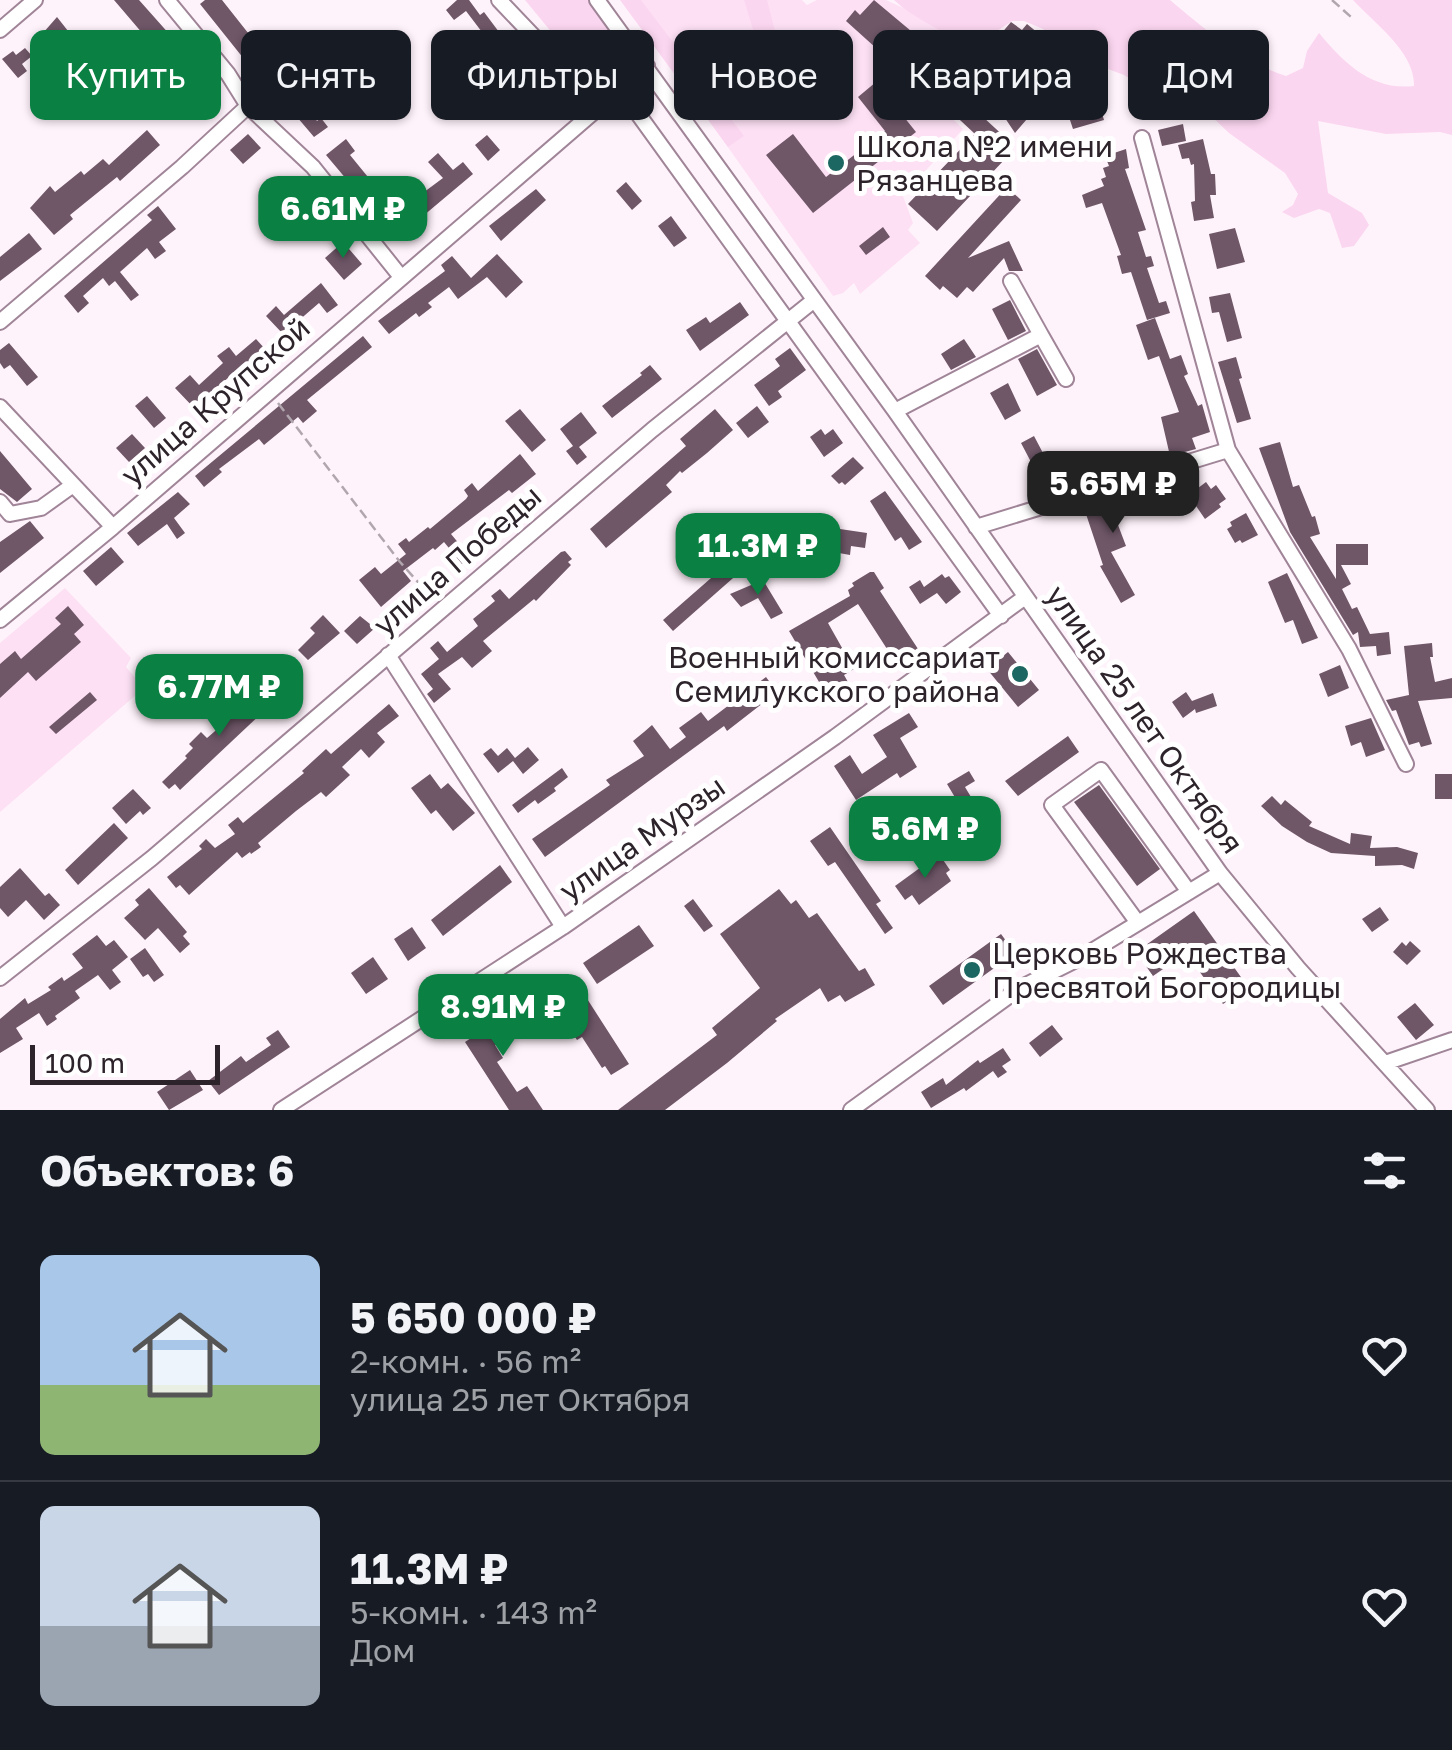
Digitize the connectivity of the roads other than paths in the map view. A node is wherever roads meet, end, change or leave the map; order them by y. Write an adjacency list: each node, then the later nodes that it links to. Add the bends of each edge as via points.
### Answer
1 (35, 0): 5 (street)
2 (167, 0): 9 (street)
3 (499, 0): 6 (street)
4 (597, 0): 7 (street, улица 25 лет Октября)
5 (0, 30)
6 (528, 30)
7 (620, 30)
8 (654, 76): 17 (street, улица 25 лет Октября)
9 (241, 95)
10 (241, 112): 19 (street)
11 (263, 120): 15 (street, via 314,167)
12 (582, 120): 15 (street, улица Крупской)
13 (642, 120): 18 (street)
14 (1142, 138): 24 (street)
15 (402, 277): 28 (street, улица Крупской)
16 (1011, 281): 20 (street)
17 (813, 302): 18 (street, улица Победы); 23 (street, улица 25 лет Октября)
18 (787, 321): 31 (street); 33 (street, улица Победы)
19 (0, 322)
20 (1042, 335): 21 (street); 23 (street)
21 (1066, 379)
22 (0, 408): 25 (street)
23 (895, 412): 29 (street, улица 25 лет Октября)
24 (1228, 450): 29 (street); 34 (street, via 1349,649)
25 (73, 485): 27 (street, via 41,508); 28 (street)
26 (0, 502): 27 (street)
27 (5, 518)
28 (113, 527): 32 (street, улица Крупской)
29 (976, 527): 30 (street, улица 25 лет Октября)
30 (1025, 597): 31 (street, улица Мурзы); 35 (street, улица 25 лет Октября)
31 (1001, 616): 38 (street, улица Мурзы)
32 (0, 620)
33 (388, 655): 38 (street); 39 (street, улица Победы, via 152,858)
34 (1406, 764)
35 (1220, 873): 36 (street); 41 (street, улица 25 лет Октября)
36 (1189, 892): 37 (street); 37 (street, via 1101,770 1052,805)
37 (1138, 923): 43 (street, via 1020,988)
38 (562, 928): 42 (street, улица Мурзы)
39 (0, 978)
40 (1452, 1040): 41 (street)
41 (1385, 1064): 44 (street, улица 25 лет Октября)
42 (280, 1110)
43 (851, 1110)
44 (1427, 1110)

